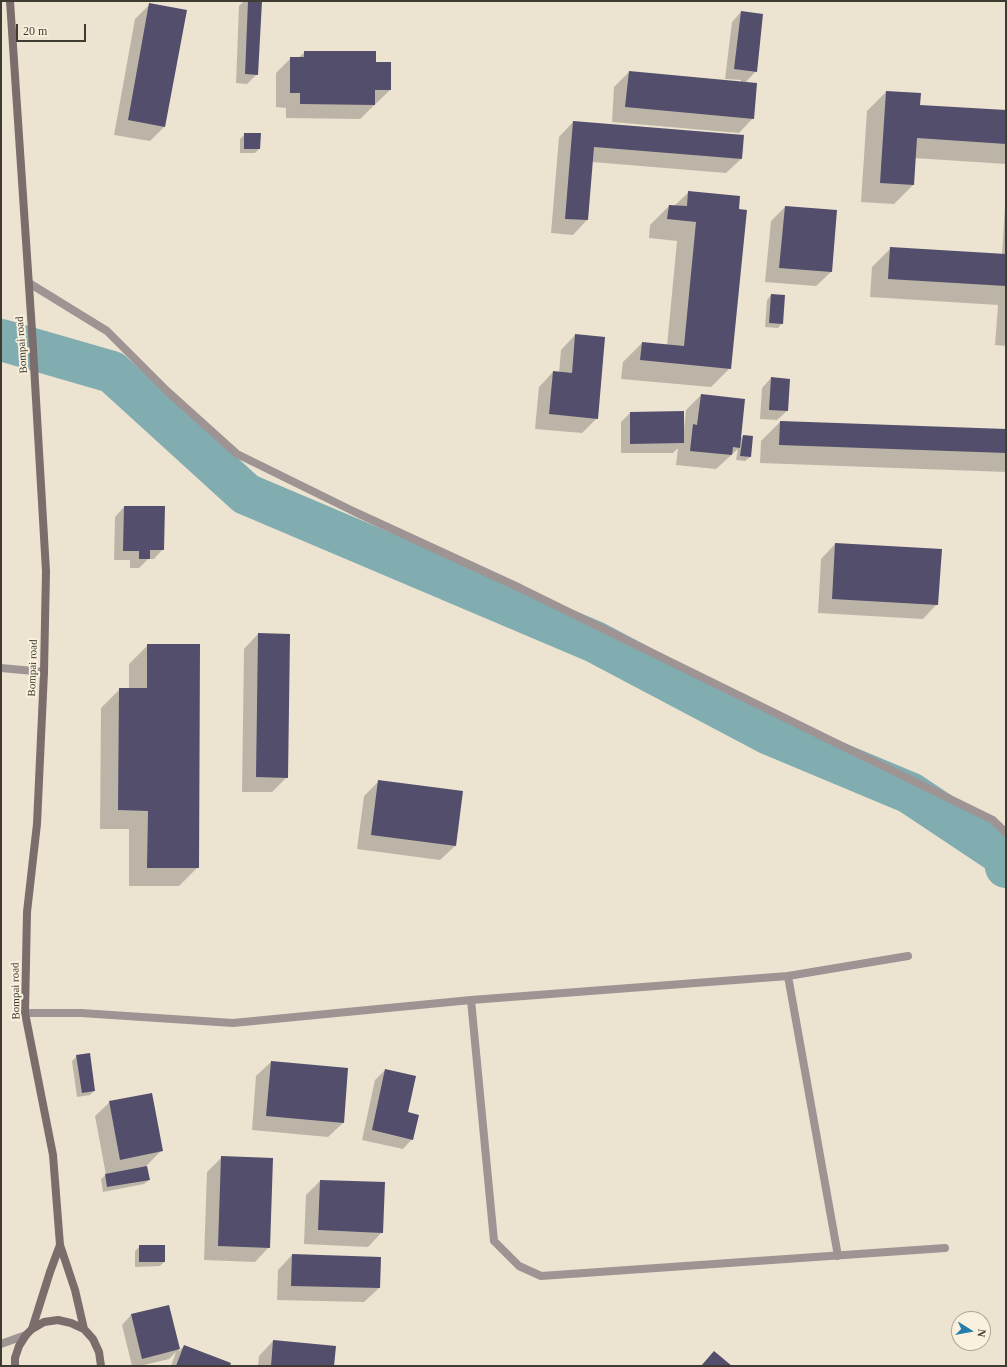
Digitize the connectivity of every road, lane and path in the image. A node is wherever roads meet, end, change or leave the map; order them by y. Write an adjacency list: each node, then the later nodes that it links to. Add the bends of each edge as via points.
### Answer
1 (10, 1): 2 (street, Bompai road)
2 (29, 283): 4 (street, Bompai road, via 46,571); 5 (street, via 107,331 167,391 237,454 520,588 986,816)
3 (1, 668): 4 (street)
4 (44, 672): 9 (street, Bompai road, via 37,824 28,912)
5 (1006, 833)
6 (908, 956): 7 (street)
7 (788, 976): 8 (street); 12 (street)
8 (471, 1000): 9 (street, via 233,1023 81,1013); 12 (street, via 494,1241 519,1266 541,1276)
9 (25, 1013): 10 (street, Bompai road, via 53,1156)
10 (60, 1245): 13 (street, Bompai road, via 75,1290); 14 (street)
11 (944, 1248): 12 (street)
12 (838, 1256)
13 (84, 1329): 14 (street, via 71,1322 58,1320 44,1322); 17 (street, via 93,1339 99,1352)
14 (29, 1332): 15 (street); 16 (street, via 18,1346)
15 (1, 1344)
16 (15, 1366)
17 (101, 1366)

